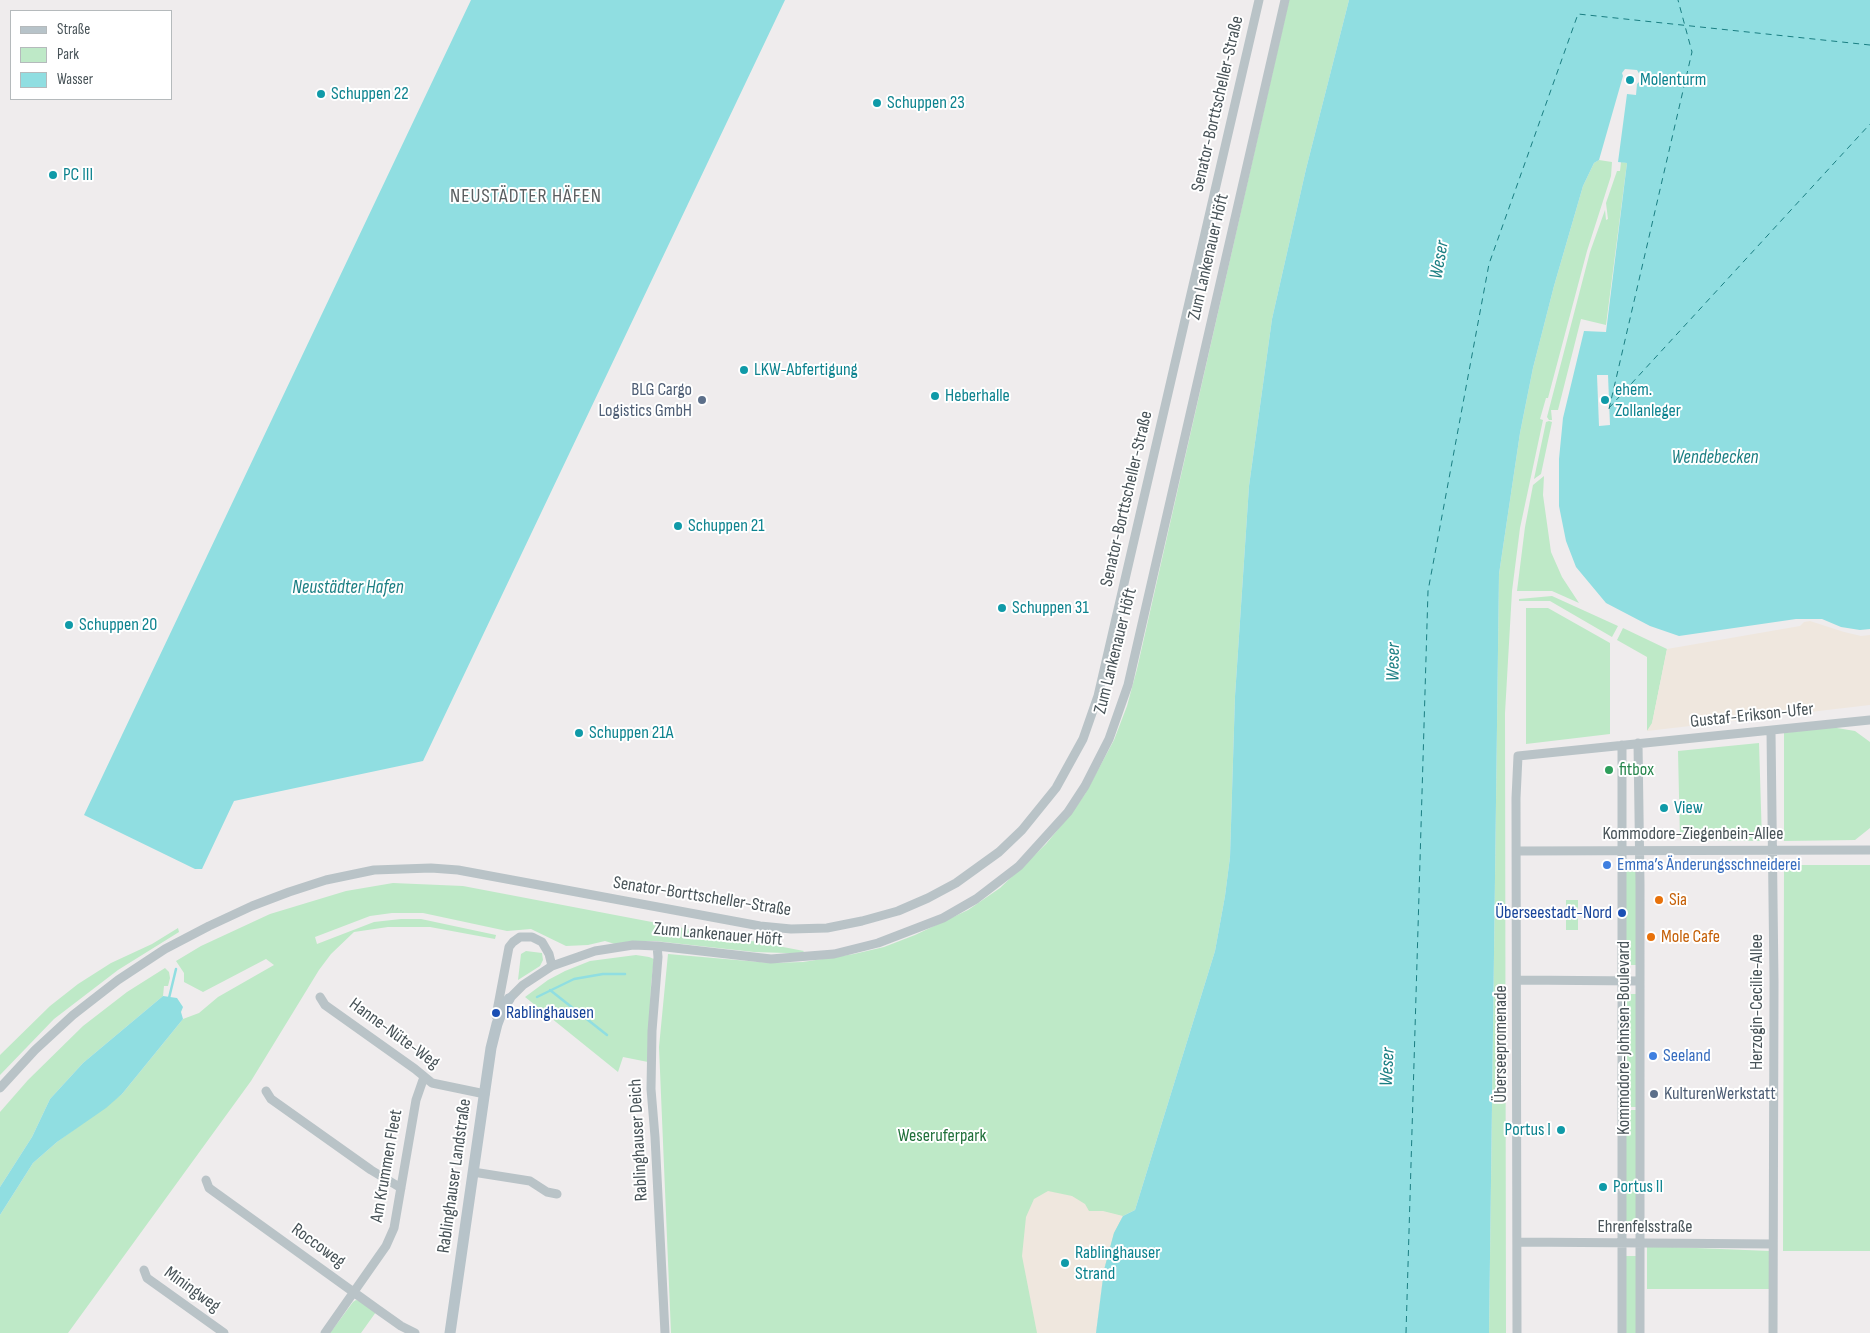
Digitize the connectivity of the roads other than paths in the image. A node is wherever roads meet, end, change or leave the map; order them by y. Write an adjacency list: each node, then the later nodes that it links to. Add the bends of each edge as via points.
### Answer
1 (1259, 0): 22 (street, Senator-Borttscheller-Straße, via 1098,696 1083,738 1056,788 1022,830 999,852 956,883 928,898 898,911 828,928 760,926 458,870 374,870 326,880 252,906 165,949 73,1015)
2 (1285, 0): 13 (street, Zum Lankenauer Höft, via 1128,685 1109,739 1068,812 1018,866 976,899 943,918 878,943 834,954 771,959)
3 (1870, 720): 4 (street, Gustaf-Erikson-Ufer)
4 (1771, 730): 5 (street, Gustaf-Erikson-Ufer); 10 (street, Herzogin-Cecilie-Allee)
5 (1638, 743): 6 (street, Gustaf-Erikson-Ufer); 9 (street, Kommodore-Johnsen-Boulevard)
6 (1622, 745): 7 (street, Gustaf-Erikson-Ufer); 8 (street, Kommodore-Johnsen-Boulevard)
7 (1518, 756): 12 (street, Überseepromenade)
8 (1622, 850): 9 (street, Kommodore-Ziegenbein-Allee); 12 (street, Kommodore-Ziegenbein-Allee); 16 (street, Kommodore-Johnsen-Boulevard)
9 (1640, 850): 10 (street, Kommodore-Ziegenbein-Allee); 17 (street, Kommodore-Johnsen-Boulevard)
10 (1771, 850): 11 (street, Kommodore-Ziegenbein-Allee); 32 (street, Herzogin-Cecilie-Allee)
11 (1870, 850)
12 (1517, 851): 15 (street, Überseepromenade)
13 (657, 946): 14 (street, Zum Lankenauer Höft, via 633,945 595,950); 39 (street, Rablinghauser Deich, via 651,1089)
14 (552, 966): 19 (street, Zum Lankenauer Höft, via 523,985); 20 (street, Rablinghauser Landstraße, via 542,942 532,937 520,937 513,942 509,947 496,1013)
15 (1518, 980): 16 (street); 29 (street, Überseepromenade)
16 (1623, 981): 17 (street); 30 (street, Kommodore-Johnsen-Boulevard)
17 (1640, 981): 31 (street, Kommodore-Johnsen-Boulevard)
18 (320, 997): 21 (street, Hanne-Nüte-Weg, via 325,1005)
19 (509, 999): 20 (street, Rablinghauser Landstraße)
20 (497, 1024): 24 (street, Rablinghauser Landstraße)
21 (424, 1077): 24 (street, Hanne-Nüte-Weg, via 432,1083); 27 (street, Am Krummen Fleet, via 416,1100)
22 (0, 1088)
23 (266, 1091): 27 (street, via 271,1099)
24 (485, 1094): 25 (street, Rablinghauser Landstraße)
25 (473, 1172): 28 (street, via 530,1182); 38 (street, Rablinghauser Landstraße)
26 (206, 1180): 34 (street, Roccoweg, via 210,1188)
27 (401, 1188): 34 (street, Am Krummen Fleet, via 394,1228 386,1246)
28 (557, 1194)
29 (1518, 1242): 30 (street, Ehrenfelsstraße); 40 (street, Überseepromenade)
30 (1622, 1243): 31 (street, Ehrenfelsstraße); 41 (street, Kommodore-Johnsen-Boulevard)
31 (1640, 1243): 32 (street, Ehrenfelsstraße); 42 (street, Kommodore-Johnsen-Boulevard)
32 (1773, 1244): 43 (street, Herzogin-Cecilie-Allee)
33 (144, 1270): 35 (street, Miningweg, via 148,1278)
34 (354, 1293): 36 (street, Am Krummen Fleet); 37 (street, Roccoweg)
35 (224, 1333)
36 (325, 1333)
37 (415, 1333)
38 (450, 1333)
39 (666, 1333)
40 (1517, 1333)
41 (1622, 1333)
42 (1640, 1333)
43 (1773, 1333)

